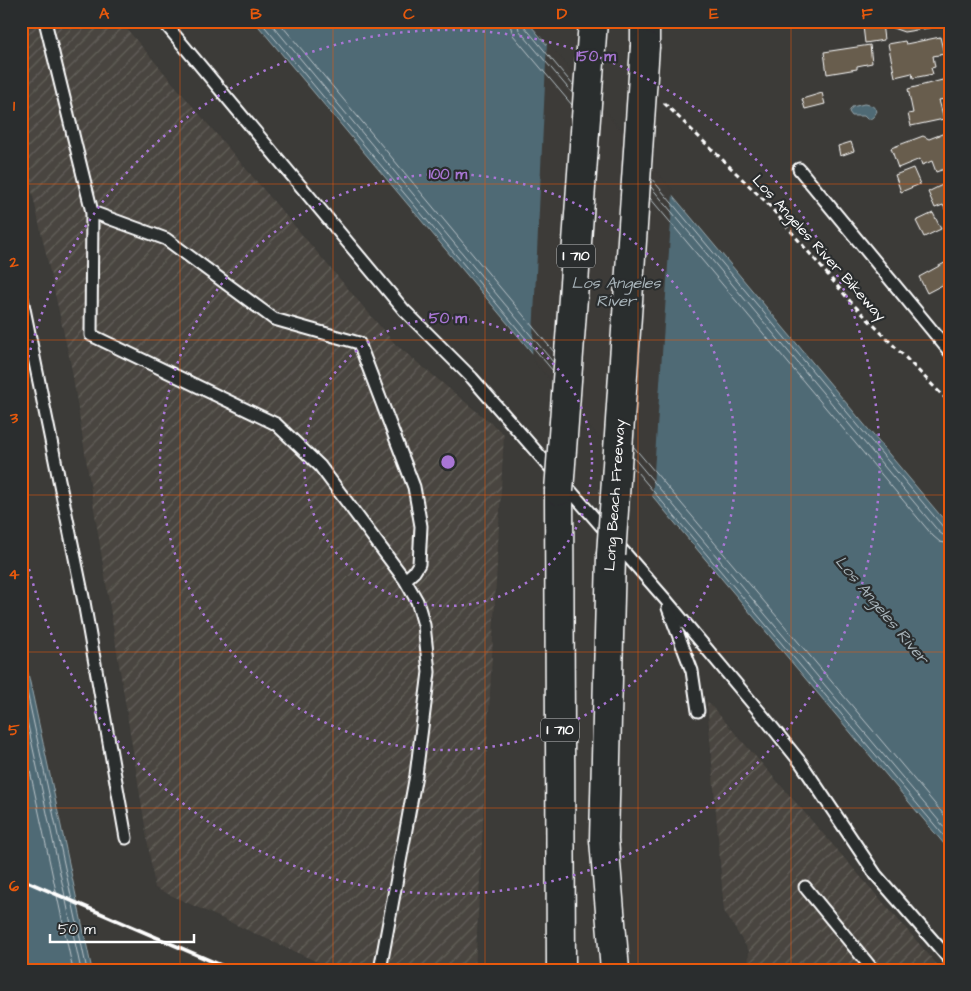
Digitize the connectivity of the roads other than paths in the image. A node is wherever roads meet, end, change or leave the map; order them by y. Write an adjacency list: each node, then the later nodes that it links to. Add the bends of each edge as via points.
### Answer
1 (46, 21): 6 (lane)
2 (163, 21): 10 (lane, via 404,310 472,378)
3 (593, 21): 16 (highway, I 710, bridge, via 559,491)
4 (645, 33): 17 (highway, Long Beach Freeway, bridge, via 611,555 604,840)
5 (799, 169): 8 (lane)
6 (92, 212): 9 (lane, via 91,335 276,424 320,466); 9 (lane, via 166,239 274,318 359,343 414,487 421,526 419,564)
7 (21, 294): 12 (lane, via 84,602)
8 (950, 352)
9 (406, 580): 15 (lane, via 424,625 430,672 416,775)
10 (665, 599): 11 (lane, via 692,671); 14 (lane, via 801,762 876,875)
11 (698, 711)
12 (126, 838)
13 (805, 886): 18 (lane)
14 (950, 960)
15 (380, 970)
16 (561, 970)
17 (615, 970)
18 (873, 970)

